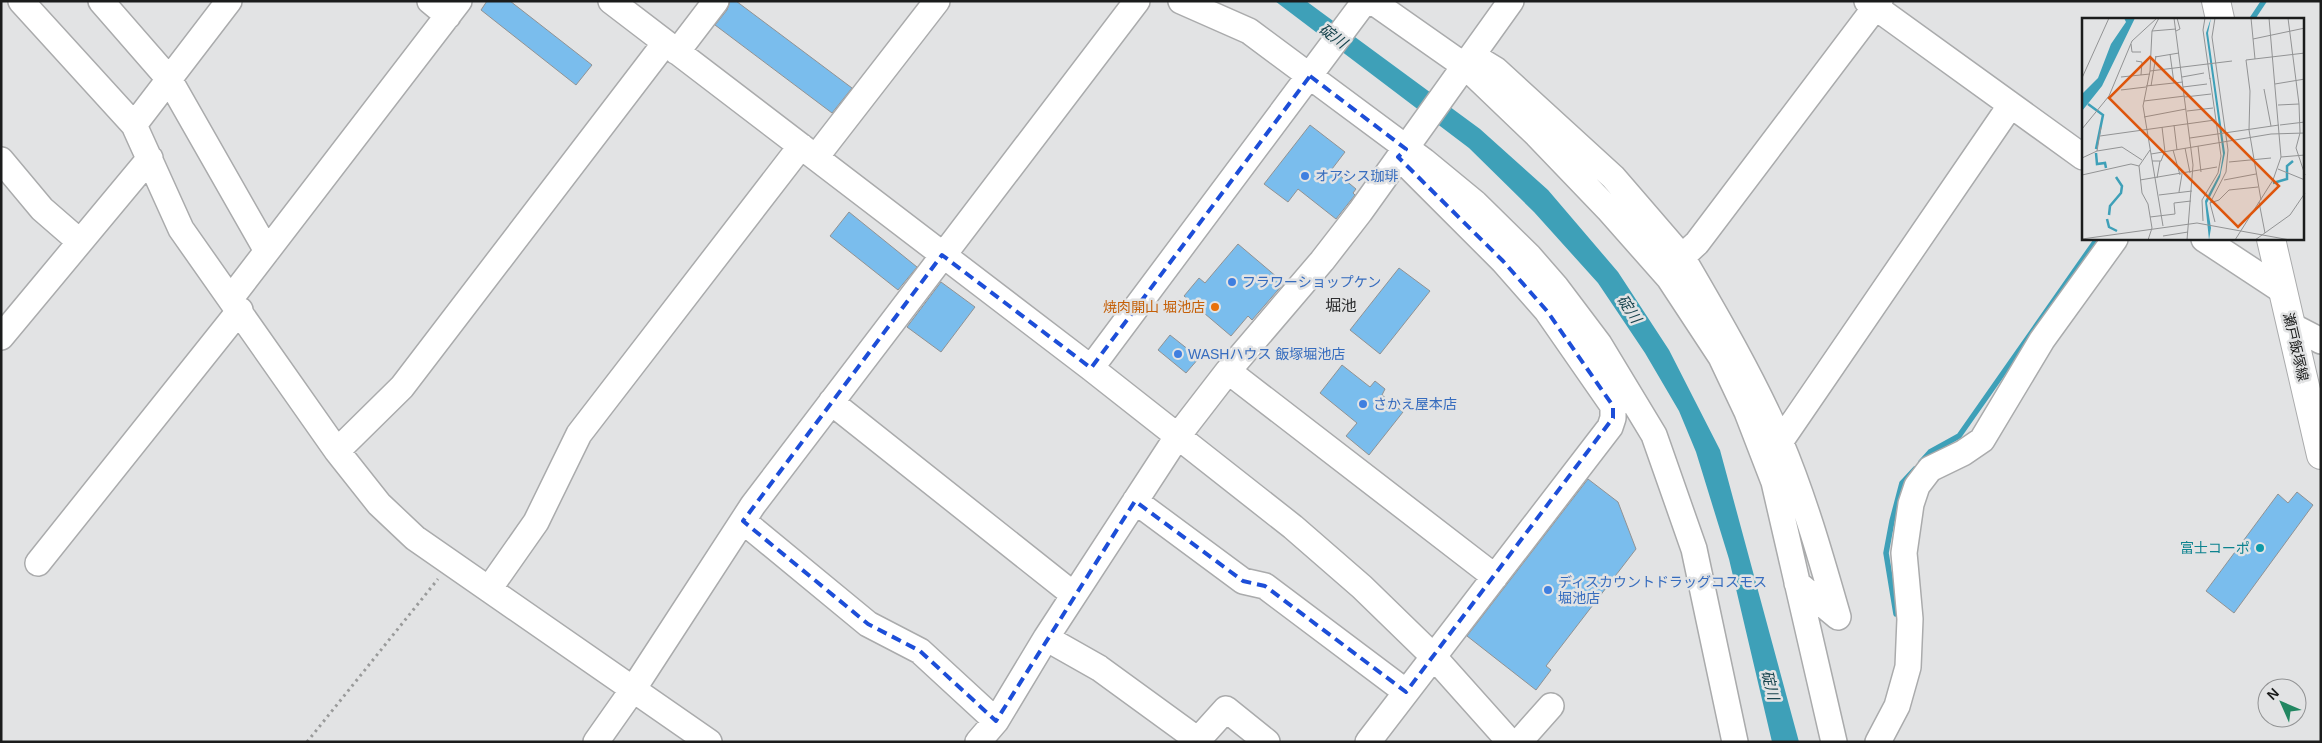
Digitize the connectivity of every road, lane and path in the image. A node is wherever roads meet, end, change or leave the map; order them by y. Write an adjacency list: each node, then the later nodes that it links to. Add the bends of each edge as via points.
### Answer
1 (21, 1): 22 (street)
2 (101, 1): 20 (street)
3 (229, 1): 20 (street)
4 (611, 1): 17 (street)
5 (716, 1): 17 (street)
6 (937, 1): 24 (street)
7 (1137, 1): 33 (street)
8 (1181, 1): 16 (street)
9 (1208, 1): 16 (street)
10 (1511, 1): 18 (street)
11 (2216, 1): 15 (main road)
12 (1367, 2): 18 (street); 19 (street)
13 (1874, 3): 21 (street); 34 (street, via 1697,243)
14 (445, 6): 32 (street)
15 (2220, 18)
16 (1249, 31): 19 (street)
17 (671, 47): 24 (street); 45 (street, via 402,387)
18 (1467, 66): 23 (street); 34 (street, via 1496,70 1613,177); 52 (street, via 1537,135 1669,278 1721,357 1774,482)
19 (1311, 75): 23 (street); 40 (street)
20 (169, 79): 22 (street); 32 (street)
21 (2010, 106): 25 (street); 44 (street)
22 (134, 125): 26 (street)
23 (1404, 150): 41 (street, via 1322,261); 51 (street, via 1547,311 1613,406 1610,427); 67 (street, via 1475,202 1530,256 1599,344 1654,435 1694,549)
24 (808, 152): 33 (street); 53 (street, via 579,434 536,522)
25 (2082, 156)
26 (150, 158): 31 (street); 36 (street, via 181,228)
27 (1, 160): 31 (street, via 42,209)
28 (2114, 240): 69 (street, via 2042,340 1982,440 1930,469 1917,486 1904,553 1910,619 1908,667 1897,706)
29 (2206, 240): 35 (street)
30 (2270, 240): 35 (main road, 瀬戸飯塚線)
31 (80, 242): 38 (street)
32 (268, 251): 36 (street)
33 (942, 255): 40 (street); 42 (street)
34 (1682, 257): 44 (street, via 1740,356)
35 (2283, 291): 37 (main road, 瀬戸飯塚線)
36 (236, 304): 45 (street); 50 (street)
37 (2292, 326): 39 (street); 46 (main road, 瀬戸飯塚線)
38 (1, 336)
39 (2321, 341)
40 (1090, 368): 43 (street)
41 (1228, 371): 43 (street); 51 (street)
42 (832, 402): 48 (street); 54 (street)
43 (1178, 437): 47 (street); 56 (street, via 1293,527 1362,587)
44 (1780, 442): 52 (street, via 1823,563 1838,617)
45 (337, 451): 49 (street, via 379,504 415,538)
46 (2321, 455)
47 (1134, 501): 54 (street); 58 (street, via 1242,582 1266,586)
48 (743, 521): 57 (street); 60 (street, via 868,624 920,651)
49 (451, 562): 53 (street); 62 (path)
50 (38, 563)
51 (1495, 577): 56 (street)
52 (1796, 583): 68 (street)
53 (489, 589): 57 (street)
54 (1074, 595): 55 (street)
55 (1046, 638): 60 (street); 65 (street, via 1099,668 1198,740 1226,709)
56 (1434, 657): 58 (street); 61 (street)
57 (634, 688): 63 (street); 64 (street)
58 (1406, 692): 66 (street)
59 (1552, 706): 61 (street)
60 (989, 733)
61 (1503, 739)
62 (307, 742)
63 (596, 742)
64 (709, 742)
65 (1267, 742)
66 (1368, 742)
67 (1735, 742)
68 (1834, 742)
69 (1878, 742)

